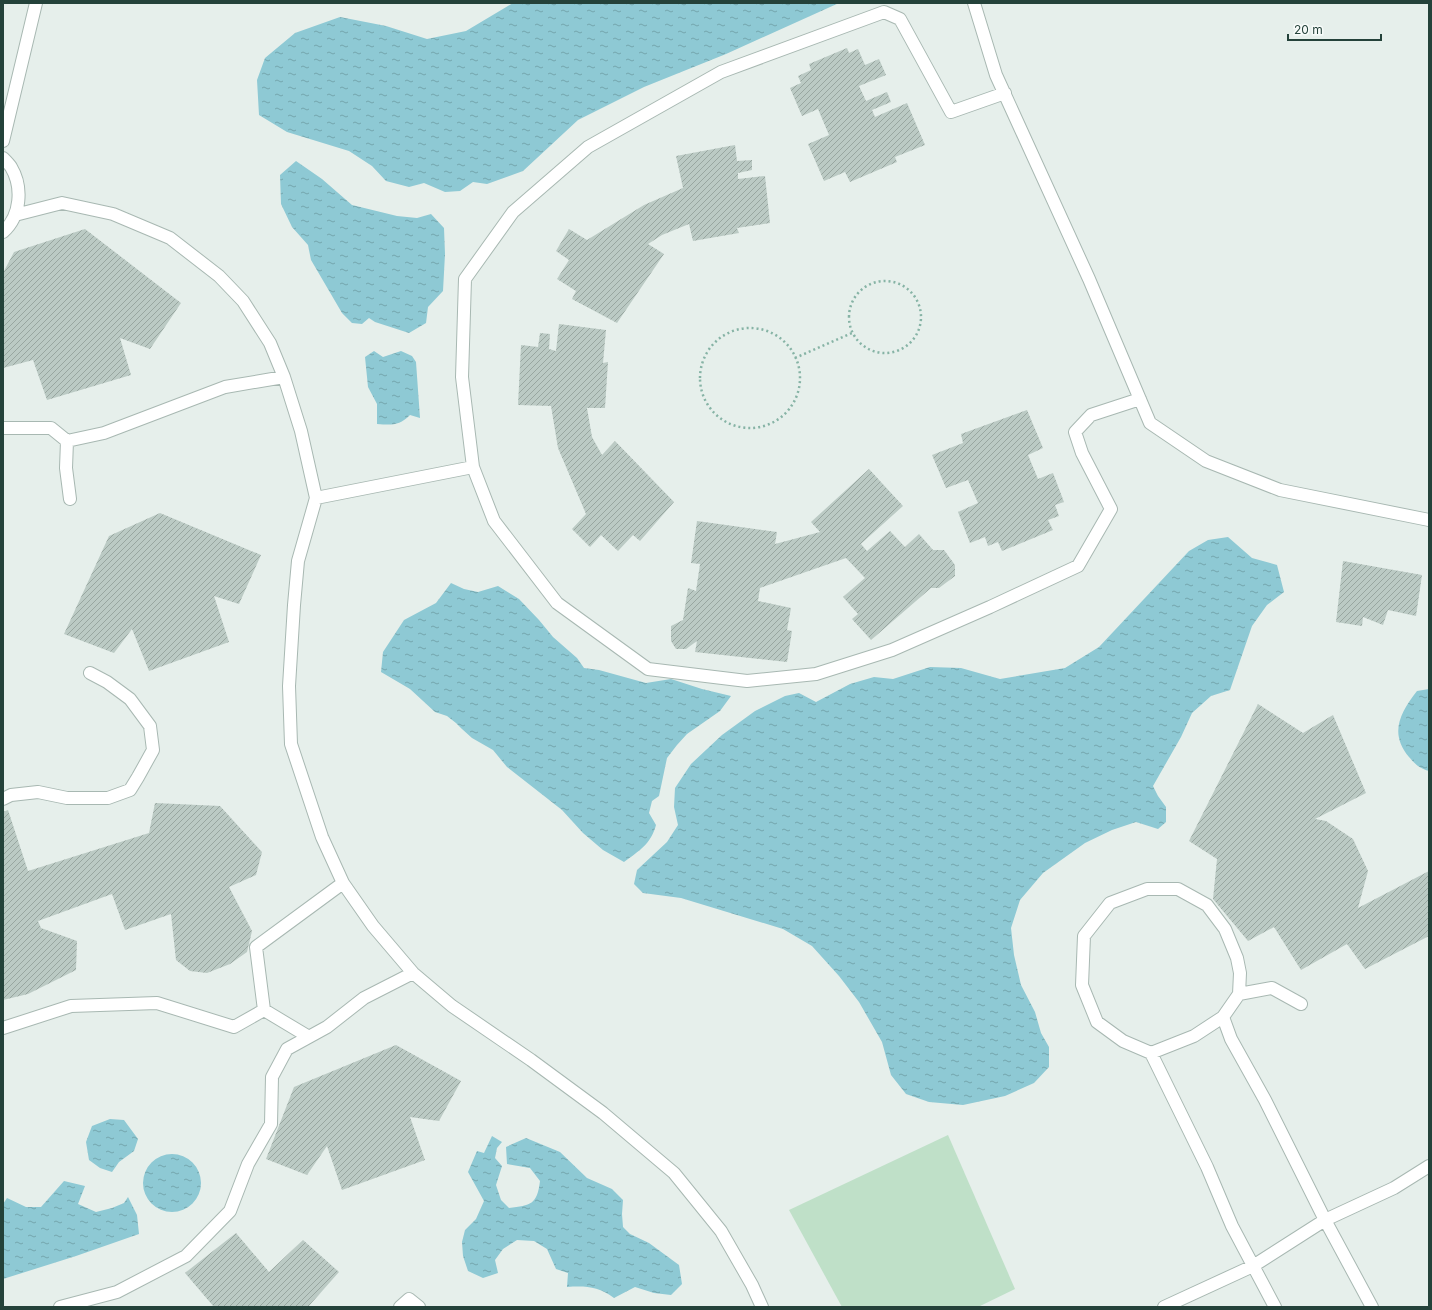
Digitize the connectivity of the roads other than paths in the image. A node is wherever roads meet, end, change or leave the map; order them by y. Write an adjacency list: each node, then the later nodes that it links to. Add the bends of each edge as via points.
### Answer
1 (36, 3): 4 (street)
2 (974, 3): 3 (street, via 996,75)
3 (1005, 93): 9 (street); 12 (street, via 952,112 900,19 884,12 721,72 588,147 513,212 465,279 462,377)
4 (3, 141)
5 (3, 158): 6 (street, via 11,167 18,182 19,199)
6 (15, 215): 7 (street); 8 (street, via 62,203 113,214 170,238 219,276 243,301 270,343)
7 (3, 232)
8 (284, 377): 11 (street, via 225,387 104,433); 13 (street, via 301,431)
9 (1140, 399): 12 (street, via 1091,415 1075,432 1082,453 1111,509 1078,566 892,650 816,674 800,676 748,681 648,669 557,603 494,520); 15 (street, via 1150,423 1206,461 1280,490)
10 (3, 428): 11 (street, via 51,428)
11 (67, 441): 14 (street, via 66,468)
12 (473, 467): 13 (street)
13 (316, 498): 18 (street, via 298,561 289,686 291,744 322,837)
14 (70, 499)
15 (1429, 520)
16 (90, 673): 17 (street, via 108,682 130,699 150,726 153,750 130,790 108,798 67,798 38,792 11,795)
17 (3, 799)
18 (343, 883): 19 (street, via 373,926); 22 (street, via 256,947)
19 (413, 973): 25 (street, via 364,998); 33 (street, via 452,1006 603,1113 674,1173 721,1231)
20 (1238, 994): 21 (street, via 1272,988); 23 (street); 26 (street, via 1240,973 1237,958 1224,929 1207,904 1178,889 1147,889 1110,903 1084,936 1082,985 1097,1022 1123,1041)
21 (1301, 1004)
22 (264, 1010): 24 (street, via 234,1027 157,1002 71,1006); 25 (street)
23 (1223, 1017): 26 (street, via 1194,1036); 28 (street, via 1231,1039 1265,1100)
24 (3, 1028)
25 (309, 1037): 30 (street, via 287,1049 272,1077 271,1124 248,1164 230,1211 186,1256 117,1292)
26 (1151, 1053): 29 (street)
27 (1429, 1166): 28 (street, via 1394,1188)
28 (1325, 1220): 29 (street); 36 (street)
29 (1253, 1266): 34 (street); 35 (street)
30 (60, 1307)
31 (400, 1307): 32 (street, via 409,1299)
32 (419, 1307)
33 (762, 1307)
34 (1164, 1307)
35 (1275, 1307)
36 (1372, 1307)

